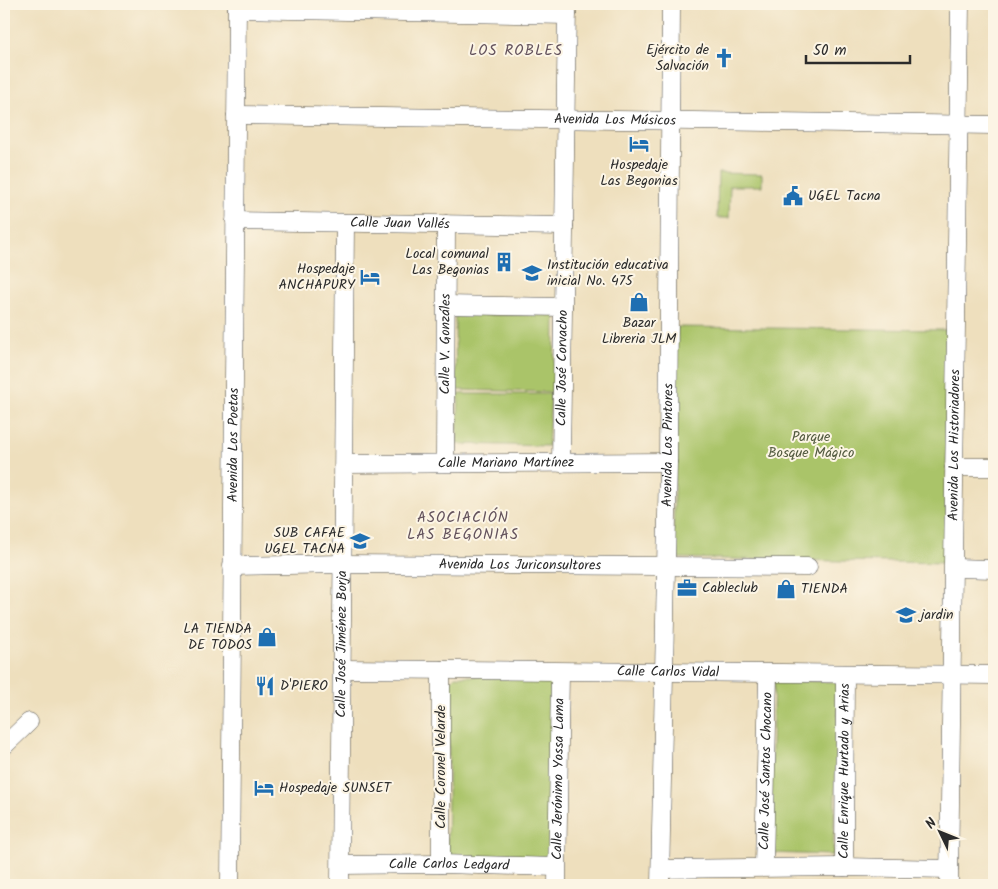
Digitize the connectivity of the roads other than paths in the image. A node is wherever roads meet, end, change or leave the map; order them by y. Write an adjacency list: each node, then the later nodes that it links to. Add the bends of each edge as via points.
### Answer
1 (671, 4): 9 (street, Avenida Los Pintores)
2 (960, 4): 10 (street, Avenida Los Historiadores)
3 (237, 7): 4 (street); 7 (street, Avenida Los Poetas)
4 (348, 7): 5 (street)
5 (447, 8): 6 (street)
6 (567, 10): 8 (street, Calle José Corvacho)
7 (236, 115): 8 (street, Avenida Los Músicos); 12 (street, Avenida Los Poetas)
8 (565, 120): 9 (street, Avenida Los Músicos); 15 (street, Calle José Corvacho)
9 (669, 122): 10 (street, Avenida Los Músicos); 18 (street, Avenida Los Pintores)
10 (958, 125): 11 (street, Avenida Los Músicos); 22 (street, Avenida Los Historiadores)
11 (994, 125)
12 (235, 221): 13 (street, Calle Juan Vallés); 26 (street, Avenida Los Poetas)
13 (345, 223): 14 (street, Calle Juan Vallés); 21 (street, Calle José Jiménez Borja)
14 (446, 224): 15 (street, Calle Juan Vallés); 16 (street, Calle V. Gonzáles)
15 (564, 226): 17 (street, Calle José Corvacho)
16 (446, 305): 17 (street); 19 (street, Calle V. Gonzáles)
17 (563, 307): 20 (street, Calle José Corvacho)
18 (668, 462): 20 (street, Calle Mariano Martínez); 25 (street, Avenida Los Pintores)
19 (445, 463): 20 (street, Calle Mariano Martínez); 21 (street, Calle Mariano Martínez)
20 (561, 463)
21 (345, 464): 24 (street, Calle José Jiménez Borja)
22 (954, 467): 23 (street); 28 (street, Avenida Los Historiadores)
23 (994, 467)
24 (342, 564): 25 (street, Avenida Los Juriconsultores); 26 (street, Avenida Los Juriconsultores); 30 (street, Calle José Jiménez Borja)
25 (666, 565): 27 (street, Avenida Los Juriconsultores); 33 (street, Avenida Los Pintores)
26 (232, 566): 47 (street, Avenida Los Poetas)
27 (808, 567)
28 (954, 568): 29 (street); 34 (street, Avenida Los Historiadores)
29 (994, 569)
30 (342, 669): 31 (street, Calle Carlos Vidal); 41 (street, Calle José Jiménez Borja)
31 (441, 670): 32 (street, Calle Carlos Vidal); 40 (street, Calle Coronel Velarde)
32 (560, 672): 33 (street, Calle Carlos Vidal); 42 (street, Calle Jerónimo Yossa Lama)
33 (664, 672): 35 (street, Calle Carlos Vidal); 45 (street, Avenida Los Pintores)
34 (952, 673): 36 (street, Calle Carlos Vidal); 37 (street, Calle Carlos Vidal); 46 (street, Avenida Los Historiadores)
35 (768, 674): 36 (street, Calle Carlos Vidal); 43 (street, Calle José Santos Chocano)
36 (845, 674): 44 (street, Calle Enrique Hurtado y Arias)
37 (994, 674)
38 (29, 722): 39 (street)
39 (4, 746)
40 (441, 864): 41 (street, Calle Carlos Ledgard); 42 (street, Calle Carlos Ledgard)
41 (341, 865): 48 (street, Calle José Jiménez Borja)
42 (556, 867): 49 (street, Calle Jerónimo Yossa Lama)
43 (764, 867): 44 (street); 45 (street)
44 (844, 867): 46 (street)
45 (661, 877)
46 (949, 877)
47 (230, 885)
48 (340, 885)
49 (556, 885)

